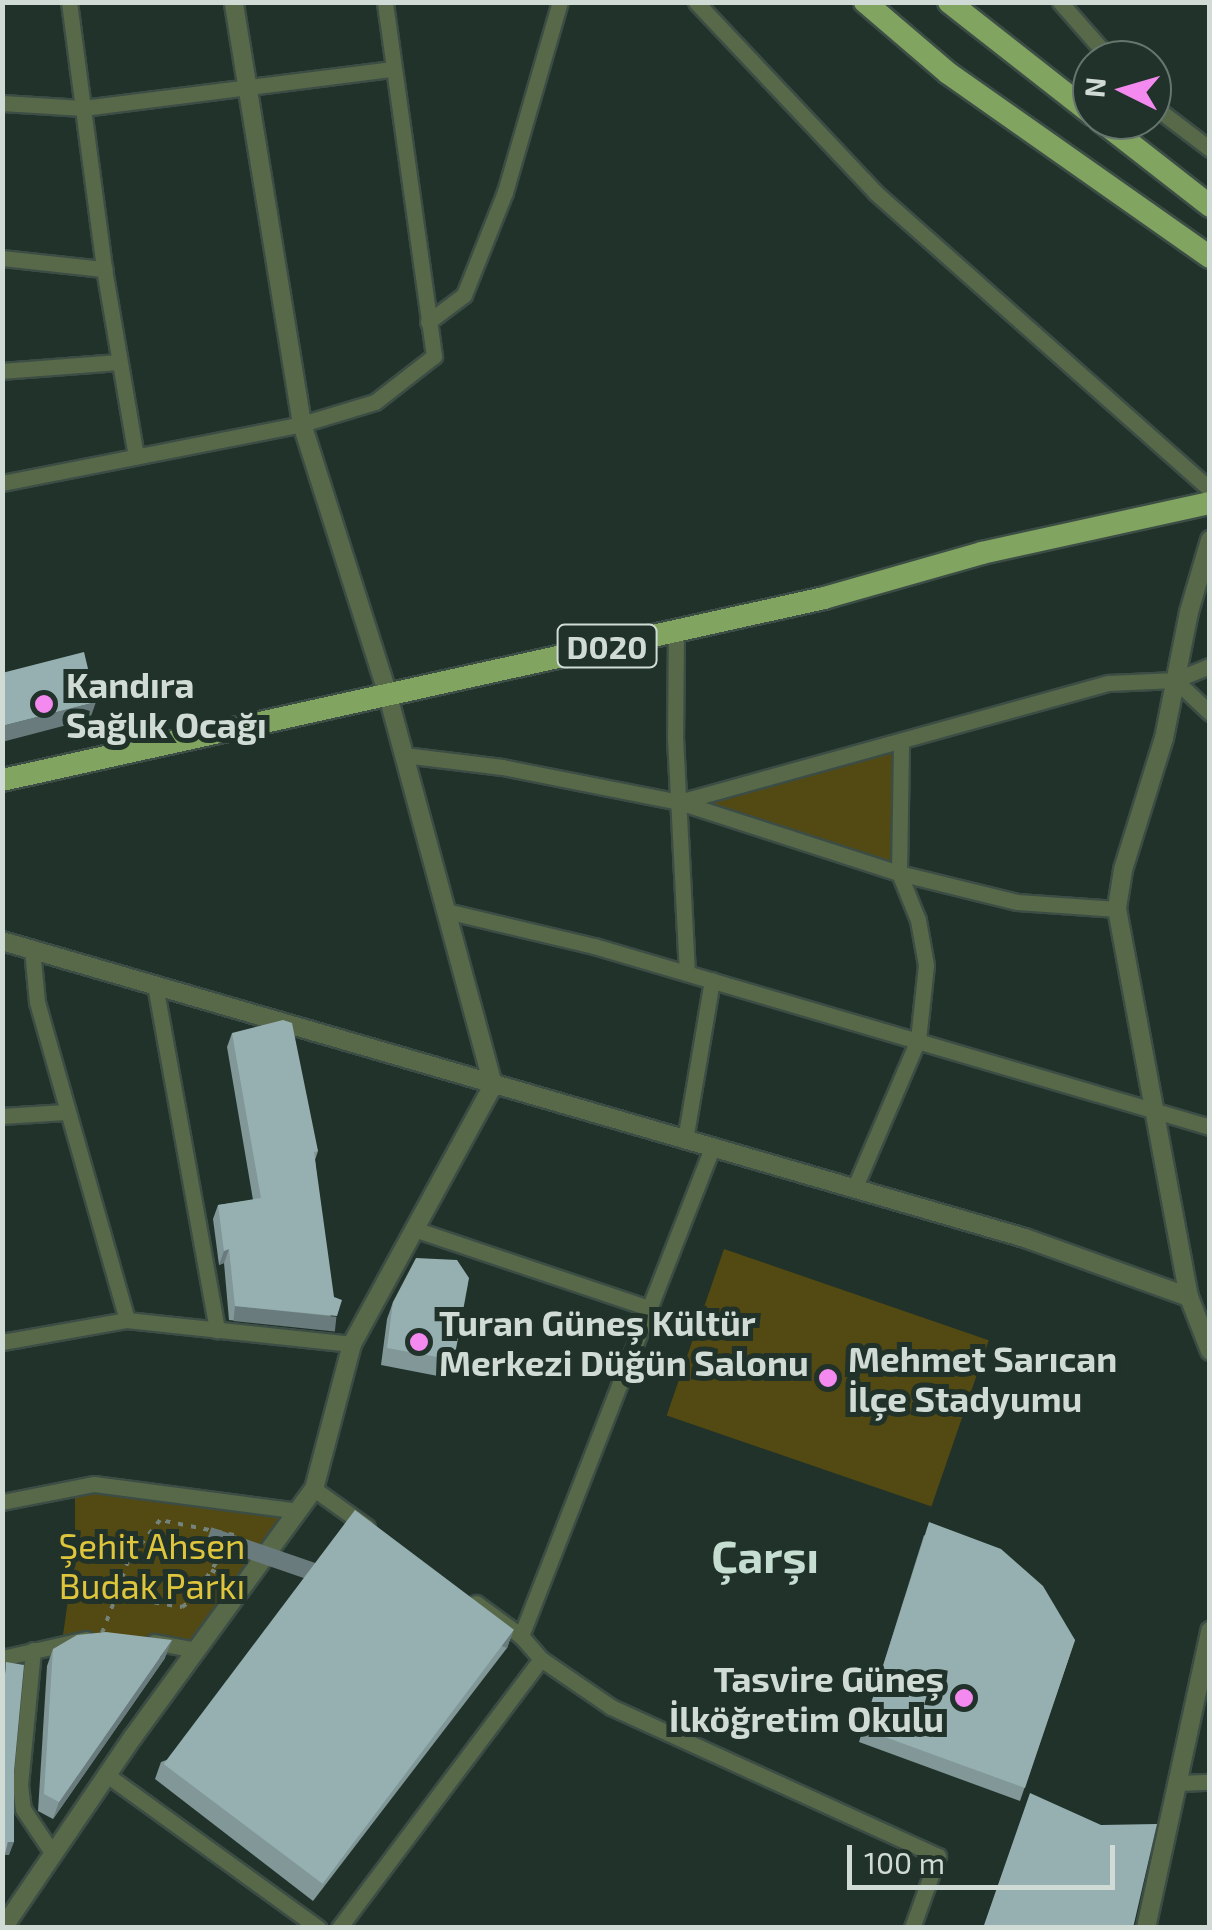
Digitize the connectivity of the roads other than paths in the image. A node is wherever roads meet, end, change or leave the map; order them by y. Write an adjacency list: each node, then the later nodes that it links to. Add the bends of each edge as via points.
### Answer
1 (69, 2): 14 (street)
2 (234, 2): 11 (street)
3 (384, 2): 10 (street)
4 (560, 2): 22 (street, via 505,192 464,294)
5 (696, 2): 28 (street, via 876,193)
6 (865, 2): 19 (main road, via 948,74)
7 (949, 2): 12 (main road)
8 (1063, 3): 9 (street)
9 (1095, 40)
10 (393, 70): 11 (street); 22 (street)
11 (246, 88): 14 (street); 25 (street)
12 (1072, 98)
13 (2, 103): 14 (street)
14 (84, 108): 21 (street)
15 (1172, 120): 17 (street)
16 (1125, 140): 18 (main road)
17 (1210, 148)
18 (1210, 206)
19 (1210, 257)
20 (2, 258): 21 (street)
21 (104, 269): 23 (street)
22 (428, 322): 25 (street, via 434,356 375,402)
23 (118, 362): 24 (street); 26 (street)
24 (2, 370)
25 (302, 424): 26 (street); 34 (street)
26 (136, 456): 27 (street)
27 (2, 483)
28 (1210, 490)
29 (1210, 502): 31 (main road, D020)
30 (1210, 540): 33 (street)
31 (676, 631): 34 (main road, D020); 39 (street)
32 (1210, 666): 33 (street)
33 (1176, 680): 35 (street); 36 (street, via 1109,683); 41 (street)
34 (388, 695): 37 (street); 38 (main road, D020)
35 (1210, 714)
36 (901, 741): 39 (street); 40 (street)
37 (404, 755): 39 (street); 42 (street)
38 (2, 780)
39 (679, 802): 40 (street); 45 (street)
40 (900, 874): 41 (street, via 1018,902); 48 (street, via 926,966)
41 (1117, 910): 50 (street)
42 (446, 911): 45 (street); 49 (street)
43 (2, 941): 44 (street)
44 (32, 949): 47 (street); 51 (street, via 37,1002)
45 (687, 972): 46 (street)
46 (712, 980): 48 (street); 54 (street)
47 (154, 986): 49 (street); 61 (street)
48 (918, 1040): 50 (street); 56 (street)
49 (493, 1085): 54 (street); 57 (street)
50 (1154, 1108): 53 (street); 58 (street)
51 (66, 1112): 52 (street); 60 (street)
52 (2, 1116)
53 (1210, 1128)
54 (686, 1140): 55 (street)
55 (712, 1148): 56 (street); 59 (street)
56 (854, 1189): 58 (street, via 1025,1238)
57 (414, 1228): 59 (street); 63 (street)
58 (1189, 1296): 64 (street)
59 (650, 1308): 71 (street)
60 (127, 1320): 61 (street); 62 (street)
61 (217, 1330): 63 (street)
62 (2, 1342)
63 (352, 1344): 65 (street)
64 (1210, 1351)
65 (314, 1489): 67 (street); 68 (street)
66 (2, 1502): 67 (street, via 94,1484)
67 (298, 1511): 75 (street)
68 (381, 1536)
69 (459, 1592): 71 (street)
70 (1210, 1631): 80 (street)
71 (521, 1636): 77 (street)
72 (100, 1638): 74 (street)
73 (136, 1639): 75 (street)
74 (33, 1650): 76 (street); 81 (street, via 20,1785 24,1809)
75 (196, 1650): 78 (street)
76 (2, 1658)
77 (541, 1659): 84 (street); 85 (street, via 611,1707 938,1856)
78 (107, 1774): 81 (street); 83 (street)
79 (1210, 1782): 80 (street)
80 (1177, 1783): 86 (street)
81 (53, 1854): 82 (street)
82 (3, 1928)
83 (318, 1928)
84 (339, 1928)
85 (912, 1928)
86 (1146, 1928)

